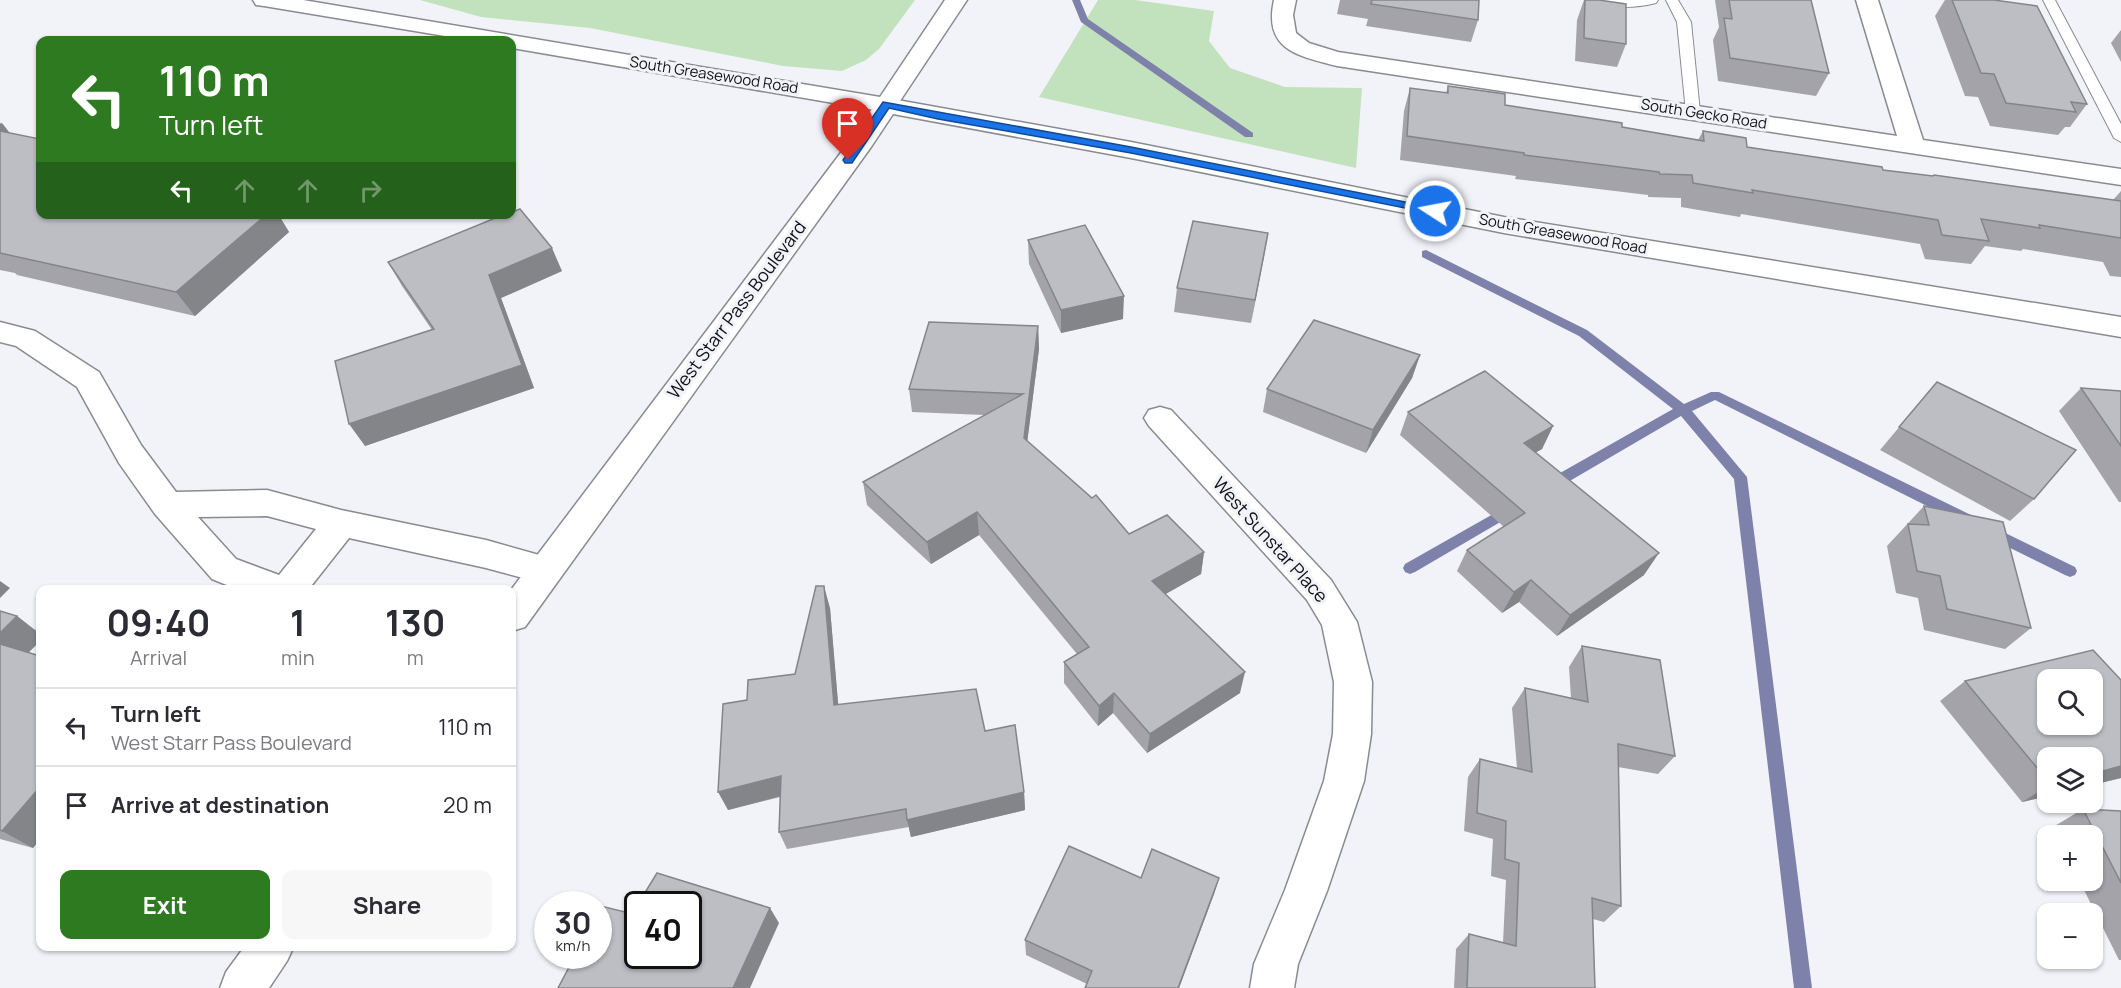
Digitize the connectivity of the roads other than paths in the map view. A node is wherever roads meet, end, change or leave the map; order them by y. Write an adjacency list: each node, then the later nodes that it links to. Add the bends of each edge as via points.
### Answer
1 (264, 0): 9 (street, South Greasewood Road)
2 (956, 0): 11 (street, West Starr Pass Boulevard)
3 (1285, 0): 12 (street, South Gecko Road, via 1282,30 1290,40 1317,54)
4 (1601, 0): 5 (lane)
5 (1652, 0)
6 (1672, 0): 12 (lane, via 1684,22)
7 (1867, 0): 14 (street)
8 (2049, 0): 13 (lane)
9 (479, 36)
10 (516, 42): 11 (street, South Greasewood Road)
11 (886, 105): 16 (street, South Greasewood Road, via 1504,225); 21 (street, West Starr Pass Boulevard)
12 (1693, 111): 14 (street, South Gecko Road)
13 (2121, 138)
14 (1913, 146): 15 (street, South Gecko Road)
15 (2121, 177)
16 (2121, 327)
17 (0, 332): 19 (street, via 25,338 88,380 130,454)
18 (1160, 418): 27 (street, West Sunstar Place, via 1319,590 1339,622 1353,681 1352,734 1344,781 1276,964)
19 (167, 505): 20 (street, via 267,503); 22 (street, via 224,568)
20 (341, 523): 21 (street); 23 (street)
21 (545, 570): 24 (street, West Starr Pass Boulevard)
22 (267, 585)
23 (291, 585)
24 (516, 610)
25 (268, 951): 26 (street)
26 (242, 988)
27 (1272, 988)

